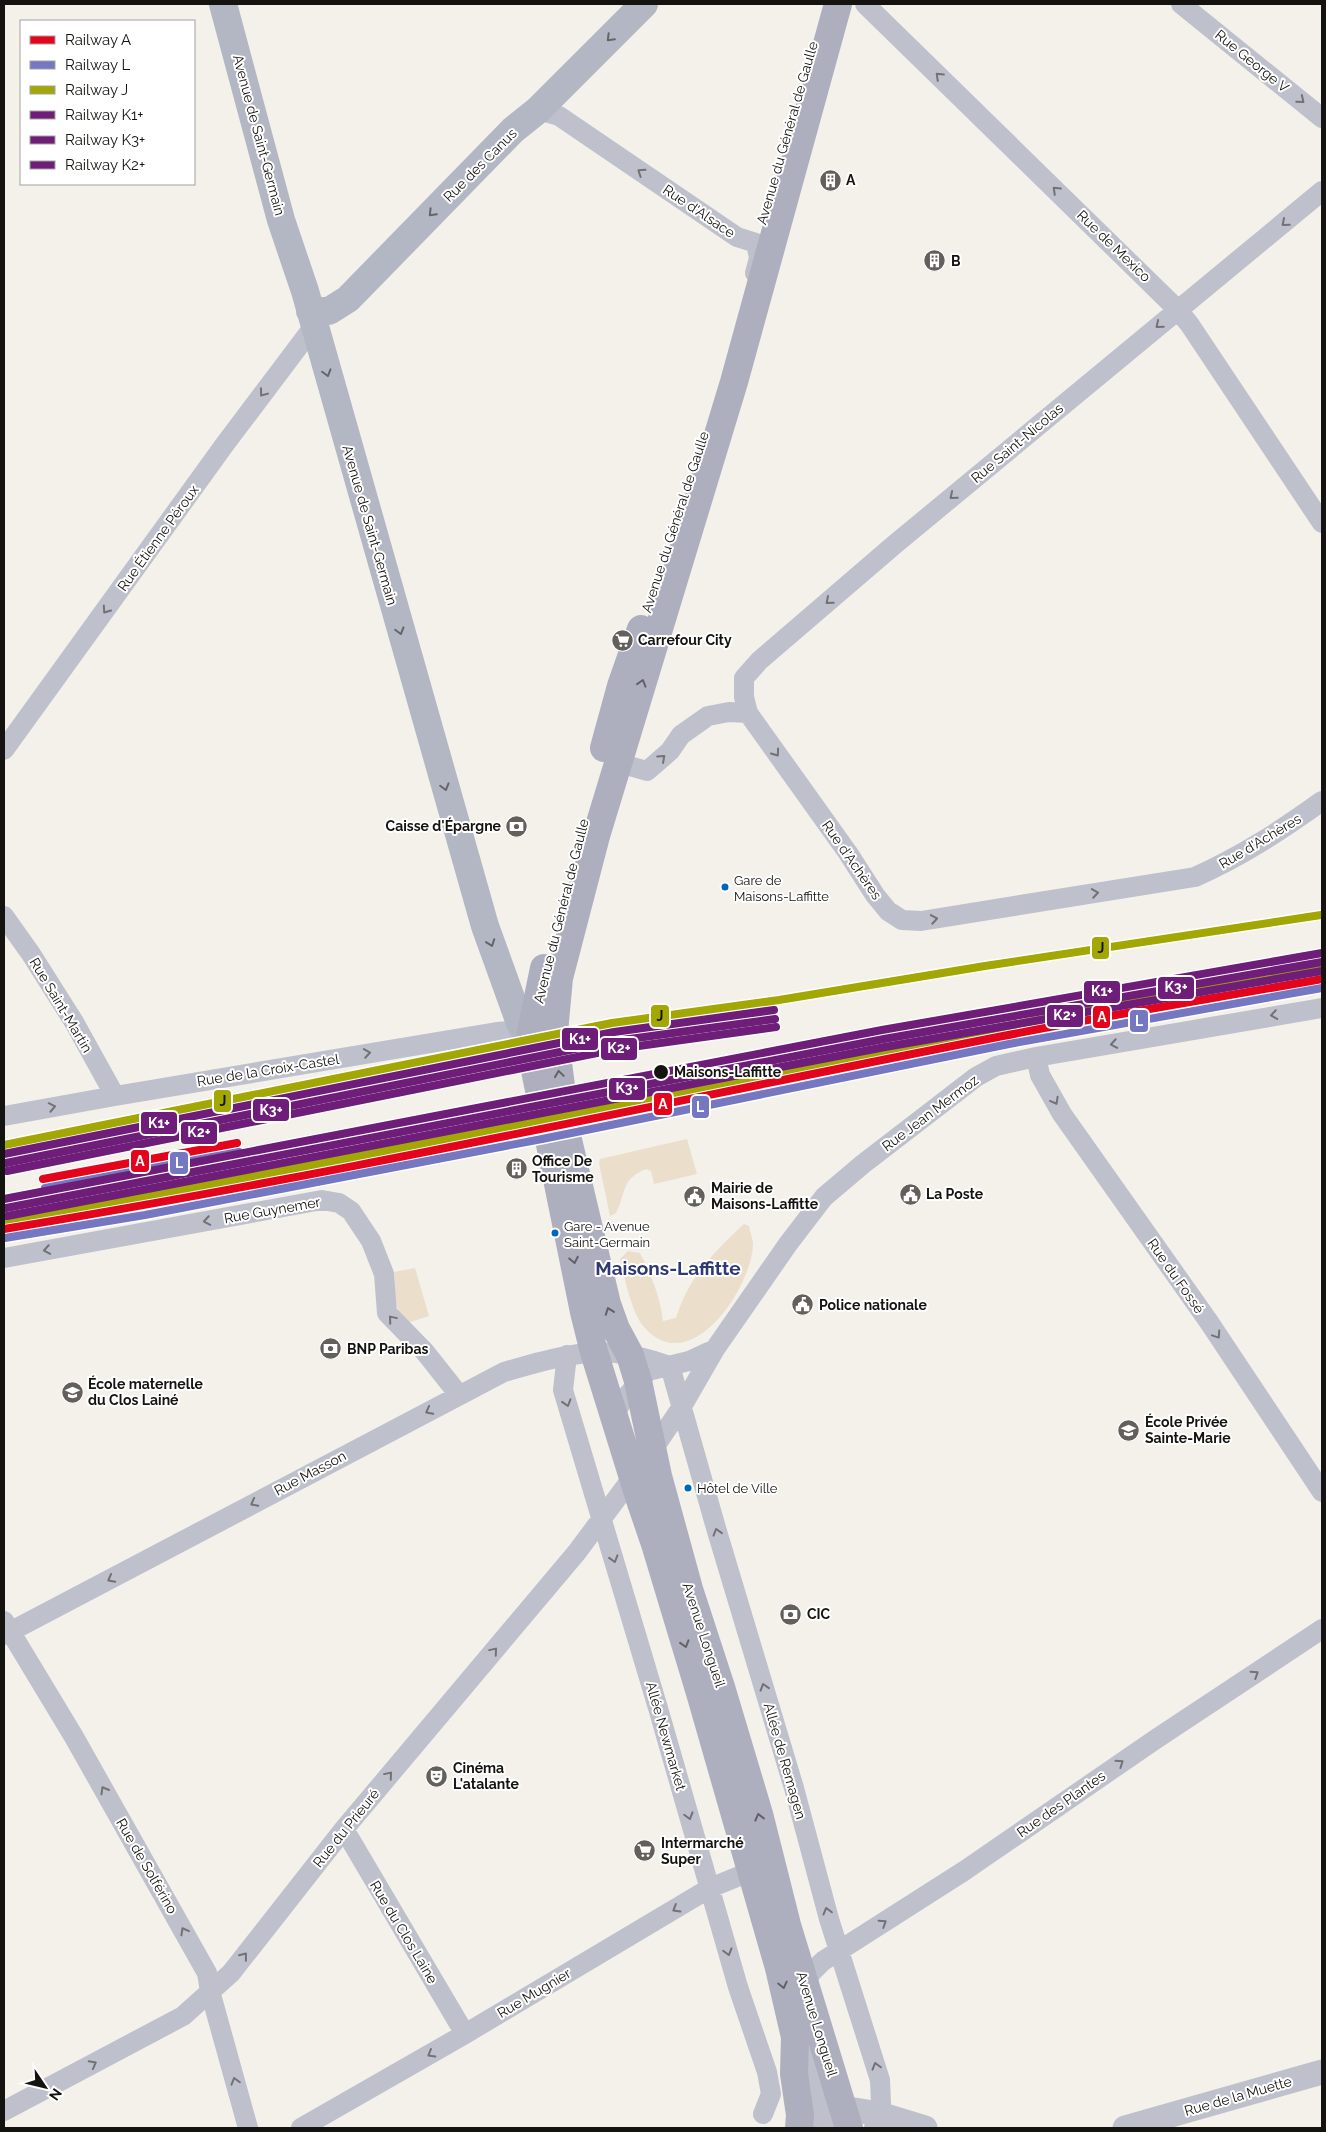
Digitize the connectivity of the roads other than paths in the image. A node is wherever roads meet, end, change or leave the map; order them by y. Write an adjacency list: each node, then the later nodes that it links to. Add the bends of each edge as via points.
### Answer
1 (223, 4): 12 (main road, Avenue de Saint-Germain, via 281,220)
2 (644, 4): 7 (main road, Rue des Canus, one-way to 7)
3 (823, 4): 10 (main road, Avenue du Général de Gaulle)
4 (838, 4): 13 (main road, Avenue du Général de Gaulle)
5 (864, 4): 11 (street, Rue de Mexico, one-way to 5)
6 (1180, 4): 8 (street, Rue George V, one-way to 8)
7 (538, 110): 10 (street, Rue d'Alsace, one-way to 7, via 737,237 559,116); 12 (main road, Rue des Canus, one-way to 12, via 514,130 348,299)
8 (1322, 118)
9 (1322, 191): 11 (street, Rue Saint-Nicolas, one-way to 11)
10 (756, 243): 13 (street, via 759,258 736,341); 15 (main road, Avenue du Général de Gaulle, via 719,383 665,561)
11 (1178, 310): 14 (street, Rue de Mexico); 16 (street, Rue Saint-Nicolas, one-way to 16, via 759,661 744,678)
12 (312, 319): 17 (street, Rue Étienne Péroux, one-way to 17); 22 (main road, Avenue de Saint-Germain, one-way to 22, via 484,926 520,1023)
13 (739, 364): 18 (main road, Avenue du Général de Gaulle, one-way to 13)
14 (1322, 523)
15 (618, 697): 18 (street, via 623,709 611,753); 22 (main road, Avenue du Général de Gaulle, via 555,922)
16 (748, 713): 18 (street, one-way to 16, via 647,771 670,751 682,735 708,716); 19 (street, Rue d'Achères, one-way to 19, via 875,895 888,911 902,920 921,921 1195,877 1231,861)
17 (4, 750)
18 (619, 764): 22 (main road, Avenue du Général de Gaulle, via 582,883)
19 (1322, 801)
20 (4, 916): 24 (street, Rue Saint-Martin, via 74,1022)
21 (1322, 1008): 23 (street, Rue Jean Mermoz, one-way to 23)
22 (542, 1037): 24 (street, Rue de la Croix-Castel, one-way to 22, via 497,1032 511,1031); 26 (main road)
23 (1036, 1057): 28 (street, Rue Jean Mermoz, via 996,1066 976,1077 824,1197); 39 (street, Rue du Fossé, one-way to 39, via 1040,1075 1062,1114)
24 (115, 1096): 25 (street, Rue de la Croix-Castel, one-way to 24)
25 (4, 1116)
26 (560, 1142): 29 (main road, Avenue Longueil, one-way to 29); 31 (main road, Avenue Longueil, one-way to 26, via 606,1304)
27 (4, 1258): 34 (street, Rue Guynemer, one-way to 27, via 425,1352 387,1313 384,1274 371,1241 351,1212 339,1203 322,1200)
28 (715, 1349): 32 (street); 36 (street, Rue Jean Mermoz)
29 (594, 1352): 30 (street, Rue Masson); 31 (street, Rue Masson); 35 (main road, Avenue Longueil)
30 (567, 1355): 34 (street, Rue Masson, via 504,1372); 40 (street, Allée Newmarket, one-way to 40, via 563,1390)
31 (630, 1355): 32 (street, Rue Masson); 33 (main road, Avenue Longueil)
32 (670, 1366): 33 (street, via 648,1371); 36 (street, Allée de Remagen)
33 (638, 1381): 35 (street); 37 (main road, Avenue Longueil)
34 (459, 1395): 42 (street, Rue Masson, one-way to 42)
35 (614, 1404): 37 (street, via 630,1412 642,1448); 38 (main road, Avenue Longueil)
36 (681, 1408): 37 (street, Rue Jean Mermoz); 46 (street, Allée de Remagen, one-way to 36)
37 (652, 1451): 38 (street, Rue Jean Mermoz); 44 (main road, Avenue Longueil, one-way to 37, via 759,1814 689,1589)
38 (633, 1478): 40 (street, Rue du Prieuré); 44 (main road, Avenue Longueil, one-way to 44)
39 (1319, 1482)
40 (602, 1520): 43 (street, Rue du Prieuré, one-way to 40); 45 (street, Allée Newmarket, one-way to 45)
41 (1322, 1628): 46 (street, Rue des Plantes, one-way to 41, via 964,1871)
42 (6, 1629): 48 (street, Rue de Solférino, one-way to 42, via 207,1974 182,1928)
43 (344, 1829): 48 (street, Rue du Prieuré, one-way to 43, via 231,1973); 49 (street, Rue du Clos Laine)
44 (760, 1868): 45 (street, Rue Mugnier); 47 (main road, Avenue Longueil); 50 (main road, Avenue Longueil, one-way to 50)
45 (710, 1888): 49 (street, Rue Mugnier, one-way to 49); 53 (street, Allée Newmarket, one-way to 53, via 738,1987 767,2072 771,2094)
46 (840, 1951): 47 (street, Rue des Plantes, via 823,1961); 55 (street, Allée de Remagen, one-way to 46, via 881,2104 880,2080)
47 (804, 1984): 54 (main road, Avenue Longueil)
48 (210, 1991): 52 (street, Rue du Prieuré, one-way to 48, via 183,2016); 56 (street, Rue de Solférino, one-way to 48)
49 (465, 2034): 57 (street, Rue Mugnier, one-way to 57)
50 (796, 2037): 58 (main road, via 794,2074); 59 (street, Avenue Longueil)
51 (1322, 2072): 61 (street, Rue de la Muette)
52 (4, 2111)
53 (763, 2114)
54 (846, 2118): 55 (street)
55 (877, 2121): 60 (street)
56 (248, 2128)
57 (301, 2128)
58 (799, 2128)
59 (823, 2128)
60 (925, 2128)
61 (1126, 2128)

